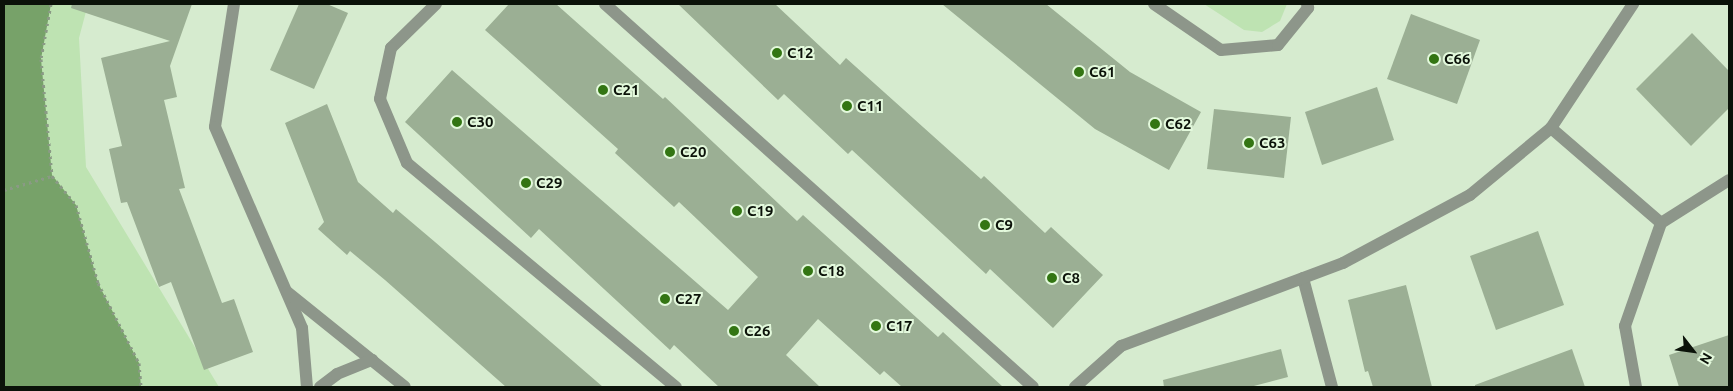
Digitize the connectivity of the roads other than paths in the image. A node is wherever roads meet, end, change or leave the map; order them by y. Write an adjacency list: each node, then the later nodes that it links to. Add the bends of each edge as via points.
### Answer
1 (234, 4): 11 (street, via 215,127)
2 (436, 4): 16 (street, via 392,48 380,99 407,163)
3 (605, 4): 17 (street)
4 (1154, 4): 5 (street, via 1221,50 1278,45 1308,8)
5 (1307, 4)
6 (1633, 4): 7 (street)
7 (1551, 128): 9 (street); 10 (street, via 1470,195 1343,263)
8 (1729, 180): 9 (street)
9 (1661, 223): 20 (street, via 1625,326)
10 (1303, 278): 18 (street, via 1121,346); 19 (street)
11 (285, 290): 12 (street); 13 (street, via 302,328)
12 (372, 360): 14 (street, via 337,374); 15 (street)
13 (307, 387)
14 (320, 387)
15 (405, 387)
16 (676, 387)
17 (1033, 387)
18 (1075, 387)
19 (1332, 387)
20 (1636, 387)

